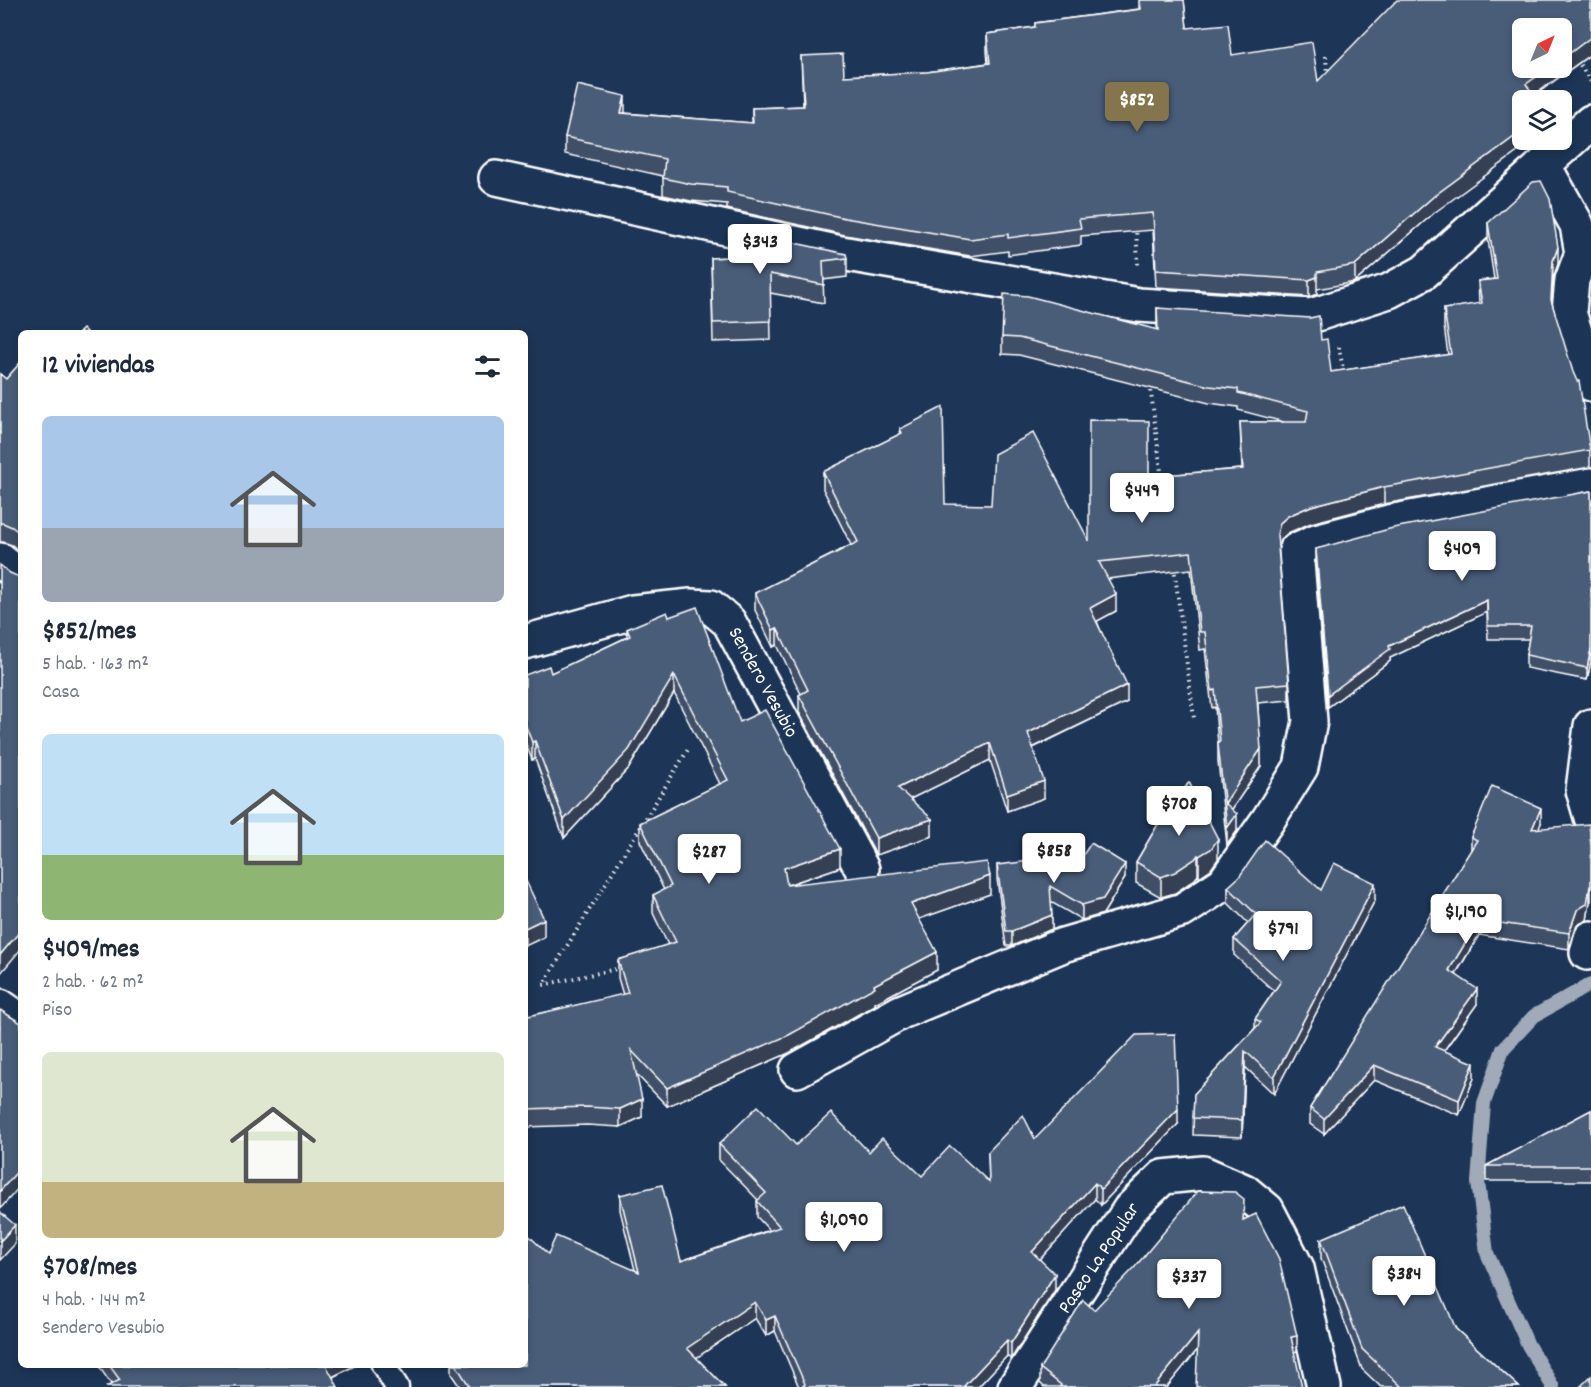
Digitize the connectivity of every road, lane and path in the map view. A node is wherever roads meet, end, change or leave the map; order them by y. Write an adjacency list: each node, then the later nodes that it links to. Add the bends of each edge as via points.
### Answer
1 (1573, 55): 2 (path)
2 (1591, 82)
3 (1586, 135): 4 (street)
4 (1544, 166): 7 (street, via 1424,272 1389,291 1311,316); 9 (street, via 1577,225 1582,253 1572,280 1569,312)
5 (496, 178): 7 (street, via 841,253)
6 (1136, 222): 7 (path)
7 (1139, 305)
8 (1149, 376): 10 (path)
9 (1591, 384)
10 (1162, 482)
11 (1591, 485): 24 (street, via 1389,522 1296,550 1310,721 1301,767 1224,883 1183,910 1063,945 901,1012)
12 (0, 560): 14 (street)
13 (1173, 564): 16 (path)
14 (18, 575)
15 (528, 641): 20 (street, Sendero Vesubio, via 633,612 711,607 729,622)
16 (1194, 718)
17 (1591, 726): 19 (street, via 1583,790)
18 (689, 748): 21 (path, via 543,985)
19 (1591, 817)
20 (862, 869)
21 (625, 966)
22 (0, 1006): 23 (street)
23 (18, 1019)
24 (797, 1070)
25 (385, 1368): 26 (lane)
26 (396, 1387)
27 (1015, 1387): 28 (street, Paseo La Popular, via 1130,1209 1163,1177 1203,1173 1244,1191 1267,1210 1298,1268)
28 (1324, 1387)

